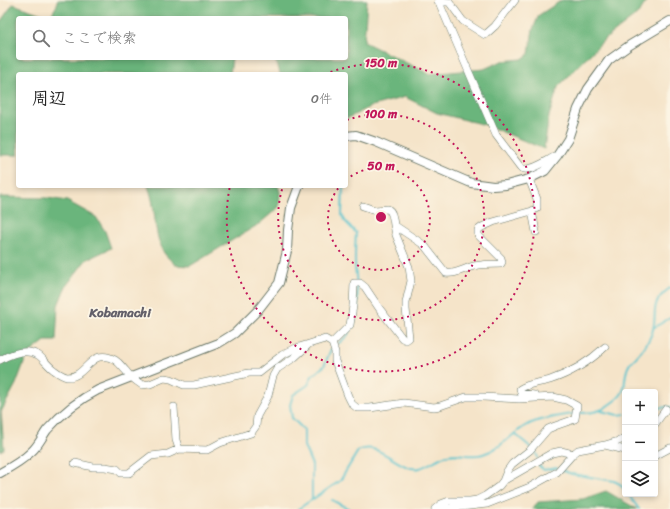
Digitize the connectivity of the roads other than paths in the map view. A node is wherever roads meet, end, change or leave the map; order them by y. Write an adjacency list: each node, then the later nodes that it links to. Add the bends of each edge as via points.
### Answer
1 (438, 0): 2 (street, via 449,2 463,21 485,35); 5 (street, via 496,135 521,168 526,170)
2 (515, 0)
3 (670, 20): 5 (street, via 609,60 588,88 568,139)
4 (348, 136): 6 (street, via 356,135 376,142 471,183 493,186)
5 (557, 156): 6 (street, via 545,171)
6 (529, 179): 9 (street, via 537,199 537,208)
7 (298, 188): 16 (street, via 291,208 287,251 279,282 258,310 235,333 219,343)
8 (363, 206): 10 (street, via 390,210)
9 (532, 211): 10 (street, via 493,222 478,230 478,235 501,258 501,264 473,266 450,274 443,271 424,245); 11 (street)
10 (394, 225): 13 (street, via 410,273 406,302 408,339 402,338 365,287 357,283 350,325)
11 (536, 232)
12 (310, 343): 13 (street, via 325,340); 16 (street, via 282,355 259,373 194,385 184,385 164,378 144,386); 23 (street, via 277,369 251,433 207,450)
13 (332, 343): 17 (street, via 335,361 348,396 357,408 404,403 434,407 466,397)
14 (606, 346): 17 (street, via 584,364 566,374 520,389 521,393)
15 (0, 360): 16 (street, via 8,355 27,351 38,356 58,374 72,377 94,359 107,357 119,363)
16 (132, 378): 29 (street, via 80,399 58,418 33,451)
17 (553, 397): 30 (street, via 576,406 575,420 548,429 533,448 512,464)
18 (174, 407): 23 (street, via 176,440)
19 (666, 409): 20 (street)
20 (658, 420)
21 (622, 440): 22 (street)
22 (605, 445): 25 (street); 26 (street, via 578,450)
23 (179, 448): 28 (street, via 168,454 151,456 129,473)
24 (670, 448): 27 (street)
25 (622, 449)
26 (572, 454): 30 (street, via 557,451); 32 (street, via 558,471 530,487 487,504)
27 (658, 455)
28 (75, 463)
29 (0, 473)
30 (503, 481): 31 (street, via 477,500 449,501)
31 (435, 509)
32 (443, 509)

